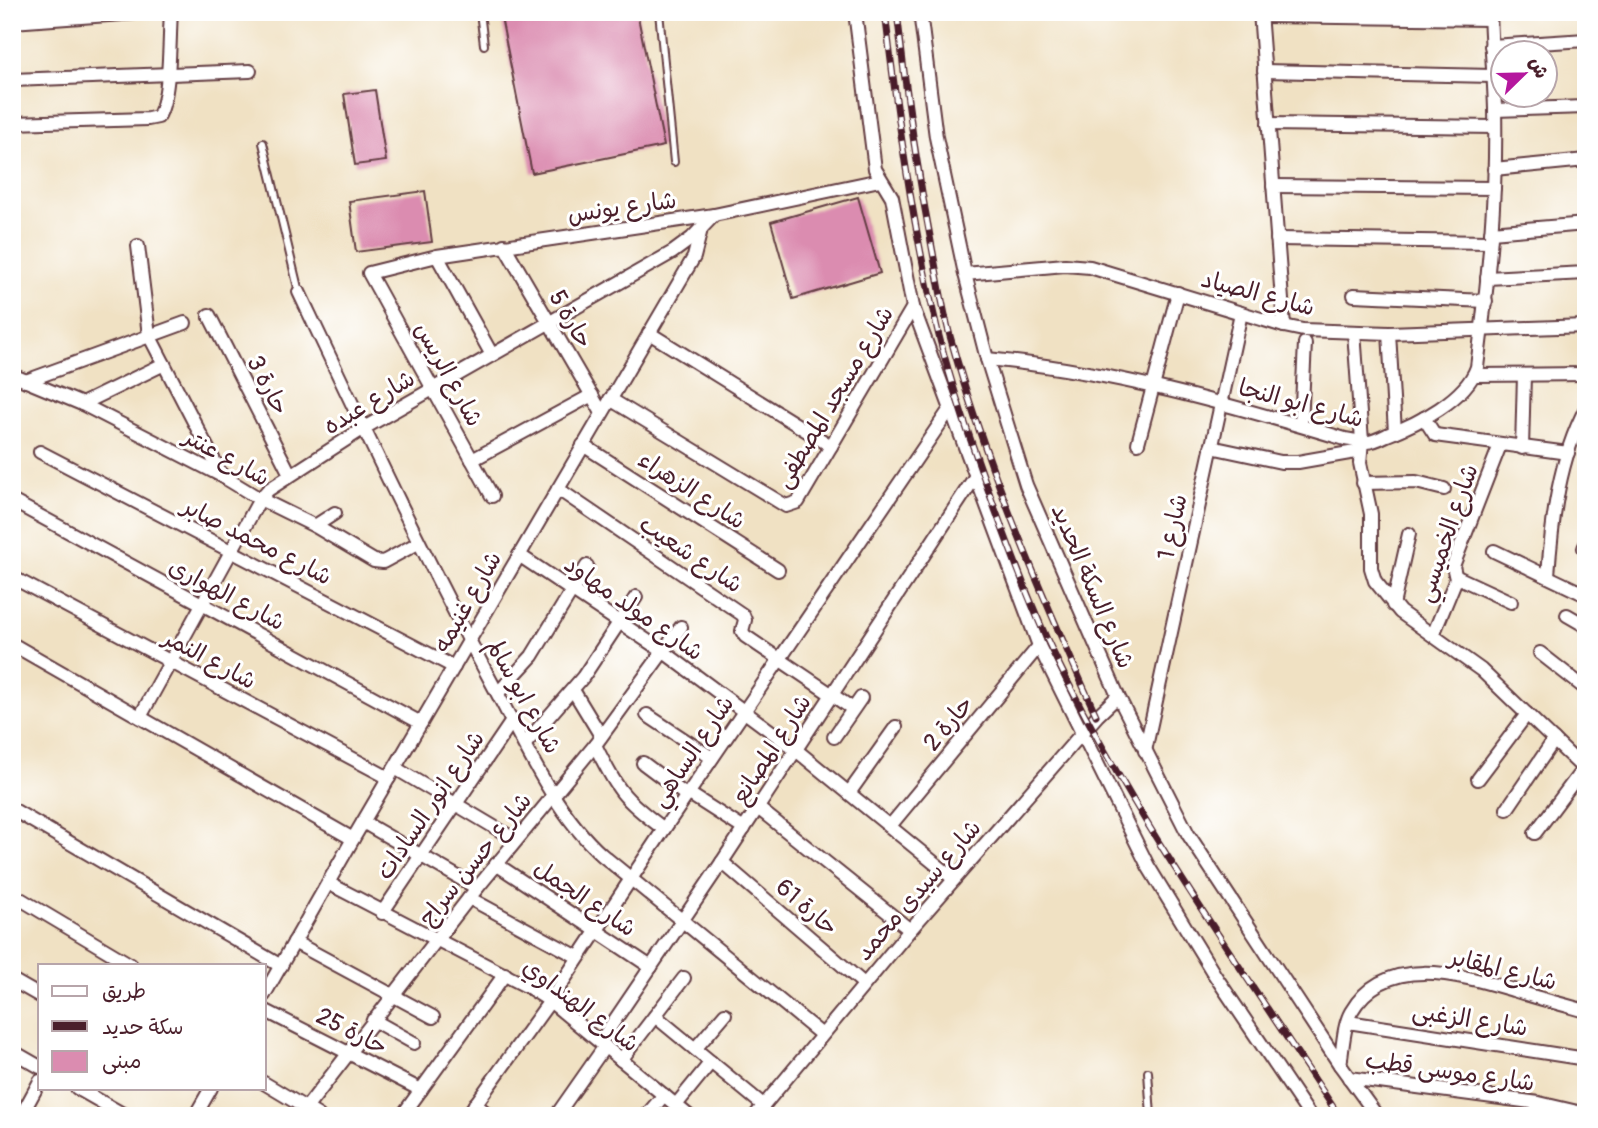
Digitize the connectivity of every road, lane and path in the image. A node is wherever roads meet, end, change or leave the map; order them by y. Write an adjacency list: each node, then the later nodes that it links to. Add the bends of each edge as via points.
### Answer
1 (150, 12): 9 (street)
2 (171, 12): 16 (street)
3 (480, 12): 13 (lane)
4 (659, 12): 26 (lane)
5 (855, 12): 28 (street)
6 (920, 12): 41 (street, شارع السكة الحديد, via 936,137)
7 (1260, 14): 8 (street); 15 (street)
8 (1490, 16): 10 (street)
9 (12, 22)
10 (1491, 38)
11 (1586, 40): 12 (street)
12 (1560, 42)
13 (484, 45)
14 (250, 71): 16 (street)
15 (1264, 71): 17 (street); 22 (street)
16 (167, 75): 18 (street); 21 (street, via 158,117)
17 (1490, 76)
18 (12, 80)
19 (1586, 107): 20 (street)
20 (1495, 110): 23 (street)
21 (12, 123)
22 (1268, 124): 23 (street); 29 (street)
23 (1495, 127): 27 (street)
24 (263, 143): 43 (lane)
25 (1586, 160): 27 (street)
26 (674, 162)
27 (1494, 169): 30 (street)
28 (880, 180): 31 (street, شارع يونس); 47 (street, via 892,197)
29 (1273, 186): 30 (street); 35 (street)
30 (1494, 188): 34 (street)
31 (714, 215): 33 (street, شارع عبده); 36 (street, شارع يونس)
32 (1586, 224): 34 (street)
33 (701, 229): 50 (street, شارع عبده, via 673,252); 57 (street, شارع غنيمه, via 694,257)
34 (1490, 237): 35 (street); 42 (street)
35 (1277, 239): 52 (street)
36 (504, 245): 38 (street, شارع يونس); 50 (street, حارة 5)
37 (138, 246): 58 (street)
38 (437, 256): 39 (street, شارع يونس); 60 (street)
39 (369, 273): 69 (street, شارع الريس)
40 (1586, 273): 42 (street)
41 (965, 274): 44 (street, شارع الصياد, via 1090,267); 61 (street, شارع السكة الحديد)
42 (1487, 278): 46 (street)
43 (299, 292): 79 (street, شارع ابو سالم)
44 (1178, 293): 48 (street, شارع الصياد); 68 (street)
45 (1354, 295): 46 (street)
46 (1486, 301): 54 (street)
47 (912, 307): 75 (street); 84 (street, شارع مسجد المصطفى)
48 (1241, 313): 52 (street, شارع الصياد); 73 (street, شارع 1)
49 (209, 315): 91 (street, حارة 3)
50 (549, 322): 60 (street, شارع عبده); 70 (street, حارة 5)
51 (185, 323): 58 (street)
52 (1284, 326): 55 (street, شارع الصياد)
53 (1586, 326): 54 (street, شارع الصياد)
54 (1482, 330): 56 (street, شارع الصياد); 65 (street)
55 (1354, 332): 56 (street, شارع الصياد); 85 (street)
56 (1389, 332): 80 (street)
57 (649, 333): 71 (street, شارع غنيمه); 84 (street)
58 (149, 335): 62 (street); 67 (street)
59 (1305, 343): 78 (street)
60 (492, 355): 69 (street, شارع عبده)
61 (987, 359): 68 (street, شارع ابو النجا, via 1062,368); 135 (street, شارع السكة الحديد, via 1026,485)
62 (164, 364): 72 (street); 92 (street)
63 (1586, 374): 66 (street)
64 (12, 375): 67 (street, شارع عنتر)
65 (1475, 375): 66 (street); 77 (street, شارع ابو النجا)
66 (1524, 375): 87 (street)
67 (26, 381): 72 (street, شارع عنتر)
68 (1153, 387): 73 (street, شارع ابو النجا); 81 (street)
69 (433, 388): 79 (street, شارع عبده); 90 (street, شارع الريس)
70 (592, 395): 76 (street, حارة 5); 90 (street)
71 (610, 399): 76 (street, شارع غنيمه); 84 (street, شارع مسجد المصطفى, via 786,506 798,502)
72 (82, 404): 92 (street, شارع عنتر)
73 (1220, 404): 78 (street, شارع ابو النجا); 86 (street, شارع 1)
74 (1586, 408): 89 (street)
75 (950, 409): 93 (street); 128 (street, شارع الساهي)
76 (602, 413): 82 (street, شارع غنيمه)
77 (1424, 418): 80 (street, شارع ابو النجا); 83 (street, via 1435,435)
78 (1301, 425): 85 (street, شارع ابو النجا)
79 (364, 428): 91 (street, شارع عبده); 103 (street, شارع ابو سالم)
80 (1395, 432): 85 (street, شارع ابو النجا)
81 (1138, 443)
82 (583, 445): 95 (street, شارع غنيمه); 108 (street, شارع الزهراء)
83 (1500, 445): 87 (street); 111 (street, شارع الخميسي, via 1453,566)
84 (831, 446)
85 (1361, 446): 86 (street, via 1289,462); 94 (street)
86 (1211, 447): 151 (street, شارع 1)
87 (1522, 448): 89 (street)
88 (40, 452): 105 (street, شارع محمد صابر)
89 (1568, 453): 109 (street, via 1552,526)
90 (472, 460): 97 (street, شارع الريس)
91 (290, 474): 98 (street, شارع عبده)
92 (222, 476): 98 (street, شارع عنتر)
93 (975, 477): 125 (street); 134 (street, شارع المصانع)
94 (1363, 483): 96 (street, via 1416,482); 117 (street, via 1371,514 1371,568)
95 (558, 489): 106 (street, شارع غنيمه); 128 (street, شارع شعيب, via 743,615 743,634)
96 (1444, 489)
97 (492, 496)
98 (260, 499): 101 (street, شارع عنتر); 105 (street, شارع عبده)
99 (12, 501): 116 (street, شارع الهوارى)
100 (335, 513): 101 (street)
101 (315, 526): 103 (street, شارع عنتر, via 378,563)
102 (1409, 534): 117 (street)
103 (418, 543): 123 (street, شارع ابو سالم)
104 (1493, 551): 109 (street)
105 (232, 552): 116 (street, شارع عبده); 130 (street, شارع محمد صابر)
106 (519, 555): 112 (street, شارع مولد مهاود); 123 (street, شارع غنيمه)
107 (587, 566): 112 (street)
108 (778, 570)
109 (1548, 575): 113 (street)
110 (12, 577): 129 (street, شارع النمر)
111 (1457, 577): 115 (street); 122 (street, شارع الخميسي)
112 (573, 591): 119 (street, شارع مولد مهاود); 133 (street, via 532,656)
113 (1586, 595)
114 (636, 597): 119 (street)
115 (1511, 602)
116 (203, 605): 129 (street, شارع عبده); 143 (street, شارع الهوارى)
117 (1393, 605): 122 (street)
118 (1567, 615): 120 (street)
119 (620, 622): 126 (street, شارع مولد مهاود); 132 (street)
120 (1586, 626)
121 (681, 627): 126 (street, شارع حسن سراج)
122 (1433, 635): 140 (street, via 1481,670)
123 (470, 642): 130 (street, شارع غنيمه); 133 (street, شارع ابو سالم)
124 (12, 644): 141 (street)
125 (1038, 646): 145 (street); 165 (street, حارة 2)
126 (664, 652): 138 (street, شارع مولد مهاود); 147 (street, شارع حسن سراج)
127 (1540, 653): 131 (street)
128 (779, 659): 134 (street, شارع شعيب); 138 (street, شارع الساهي)
129 (171, 663): 141 (street, شارع عبده); 155 (street, شارع النمر)
130 (454, 667): 143 (street, شارع غنيمه)
131 (1586, 689)
132 (573, 690): 147 (street); 149 (street)
133 (498, 693): 142 (street, شارع ابو سالم)
134 (832, 695): 137 (street, شارع شعيب); 150 (street, شارع المصانع)
135 (1118, 696): 145 (street, شارع سيدى محمد); 151 (street, شارع السكة الحديد)
136 (861, 698): 137 (street)
137 (853, 709): 146 (street)
138 (744, 711): 150 (street, شارع مولد مهاود); 152 (street, شارع الساهي)
139 (647, 715): 152 (street)
140 (1527, 715): 148 (street); 156 (street)
141 (140, 717): 169 (street)
142 (512, 721): 149 (street, شارع ابو سالم); 160 (street, شارع انور السادات)
143 (421, 723): 155 (street, شارع غنيمه)
144 (896, 727): 157 (street)
145 (1082, 734): 175 (street, شارع سيدى محمد); 240 (street, via 1148,866)
146 (834, 737)
147 (598, 740): 158 (street, شارع حسن سراج); 166 (street, via 618,790)
148 (1554, 740): 154 (street); 163 (street)
149 (525, 744): 158 (street, شارع ابو سالم)
150 (796, 750): 157 (street, شارع مولد مهاود); 161 (street, شارع المصانع)
151 (1145, 751): 213 (street, شارع السكة الحديد, via 1188,834)
152 (712, 758): 159 (street, شارع الساهي)
153 (643, 763): 159 (street)
154 (1584, 770): 168 (street)
155 (392, 773): 160 (street, شارع النمر); 164 (street, شارع غنيمه)
156 (1478, 779)
157 (849, 793): 165 (street, شارع مولد مهاود)
158 (554, 794): 170 (street, شارع حسن سراج); 174 (street, شارع ابو سالم, via 583,838)
159 (687, 794): 166 (street, شارع الساهي); 167 (street)
160 (456, 803): 170 (street, شارع النمر); 171 (street, شارع انور السادات)
161 (758, 808): 167 (street, شارع المصانع); 182 (street)
162 (12, 809): 187 (street)
163 (1507, 809)
164 (363, 822): 169 (street, شارع غنيمه); 171 (street)
165 (890, 826): 175 (street, شارع مولد مهاود)
166 (664, 829): 174 (street, شارع الساهي)
167 (744, 829): 172 (street, شارع المصانع)
168 (1535, 833)
169 (353, 839): 176 (street, شارع غنيمه)
170 (516, 840): 173 (street, شارع حسن سراج)
171 (421, 855): 177 (street); 179 (street, شارع انور السادات)
172 (722, 862): 180 (street, شارع المصانع); 192 (street, حارة 61)
173 (496, 864): 177 (street, شارع حسن سراج); 181 (street, شارع الجمل)
174 (631, 878): 180 (street, شارع ابو سالم); 181 (street, شارع الساهي)
175 (954, 879): 182 (street, شارع سيدى محمد)
176 (328, 883): 179 (street, شارع الهنداوي); 184 (street, شارع غنيمه)
177 (473, 893): 183 (street, شارع حسن سراج); 185 (street)
178 (12, 894): 186 (street)
179 (382, 913): 183 (street, شارع الهنداوي)
180 (682, 921): 188 (street, شارع المصانع); 204 (street, شارع ابو سالم)
181 (596, 930): 185 (street, شارع الساهي); 188 (street, شارع الجمل)
182 (909, 930): 192 (street, شارع سيدى محمد)
183 (438, 940): 189 (street, شارع الهنداوي); 195 (street, شارع حسن سراج)
184 (294, 942): 187 (street, شارع غنيمه); 195 (street)
185 (578, 957): 196 (street, شارع الساهي)
186 (129, 964)
187 (281, 966): 193 (street, شارع غنيمه)
188 (651, 967): 206 (street, شارع المصانع)
189 (505, 974): 196 (street, شارع الهنداوي); 221 (street)
190 (684, 978): 200 (street)
191 (12, 981): 194 (street)
192 (864, 984): 204 (street, شارع سيدى محمد)
193 (266, 992)
194 (38, 995)
195 (393, 995): 201 (street); 202 (street, شارع حسن سراج)
196 (550, 1001): 206 (street, شارع الهنداوي); 223 (street, شارع الساهي)
197 (266, 1011): 209 (street, حارة 25)
198 (1586, 1011): 203 (street, شارع المقابر, via 1478,980 1426,972 1375,987 1350,1013)
199 (725, 1014): 207 (street)
200 (655, 1016): 207 (street); 211 (street)
201 (433, 1017)
202 (373, 1020): 205 (street); 209 (street, شارع حسن سراج)
203 (1348, 1022): 210 (street, شارع الزغبى); 213 (street, شارع المقابر)
204 (822, 1035): 225 (street, شارع سيدى محمد)
205 (414, 1043)
206 (602, 1044): 211 (street, شارع الهنداوي); 235 (street, شارع المصانع)
207 (695, 1049): 212 (street)
208 (12, 1051): 214 (street)
209 (348, 1053): 221 (street, حارة 25); 226 (street, شارع حسن سراج)
210 (1586, 1059)
211 (621, 1060): 222 (street, شارع الهنداوي)
212 (711, 1062): 224 (street); 225 (street)
213 (1340, 1065): 216 (street, شارع السكة الحديد)
214 (38, 1066)
215 (1148, 1072): 239 (lane)
216 (1349, 1078): 228 (street, شارع موسى قطب, via 1485,1095); 241 (street, شارع السكة الحديد)
217 (266, 1084): 226 (street)
218 (38, 1085): 229 (street)
219 (80, 1090): 230 (street)
220 (205, 1090): 227 (street)
221 (421, 1090): 232 (street)
222 (664, 1095): 224 (street, شارع الهنداوي); 236 (street)
223 (475, 1104): 233 (street, شارع الساهي); 234 (street)
224 (676, 1105): 237 (street, شارع الهنداوي)
225 (763, 1105): 238 (street, شارع سيدى محمد)
226 (303, 1112): 231 (street)
227 (200, 1114)
228 (1586, 1114)
229 (20, 1116)
230 (126, 1116)
231 (319, 1116)
232 (402, 1116)
233 (467, 1116)
234 (490, 1116)
235 (556, 1116)
236 (646, 1116)
237 (689, 1116)
238 (755, 1116)
239 (1151, 1116)
240 (1310, 1116)
241 (1377, 1116)

